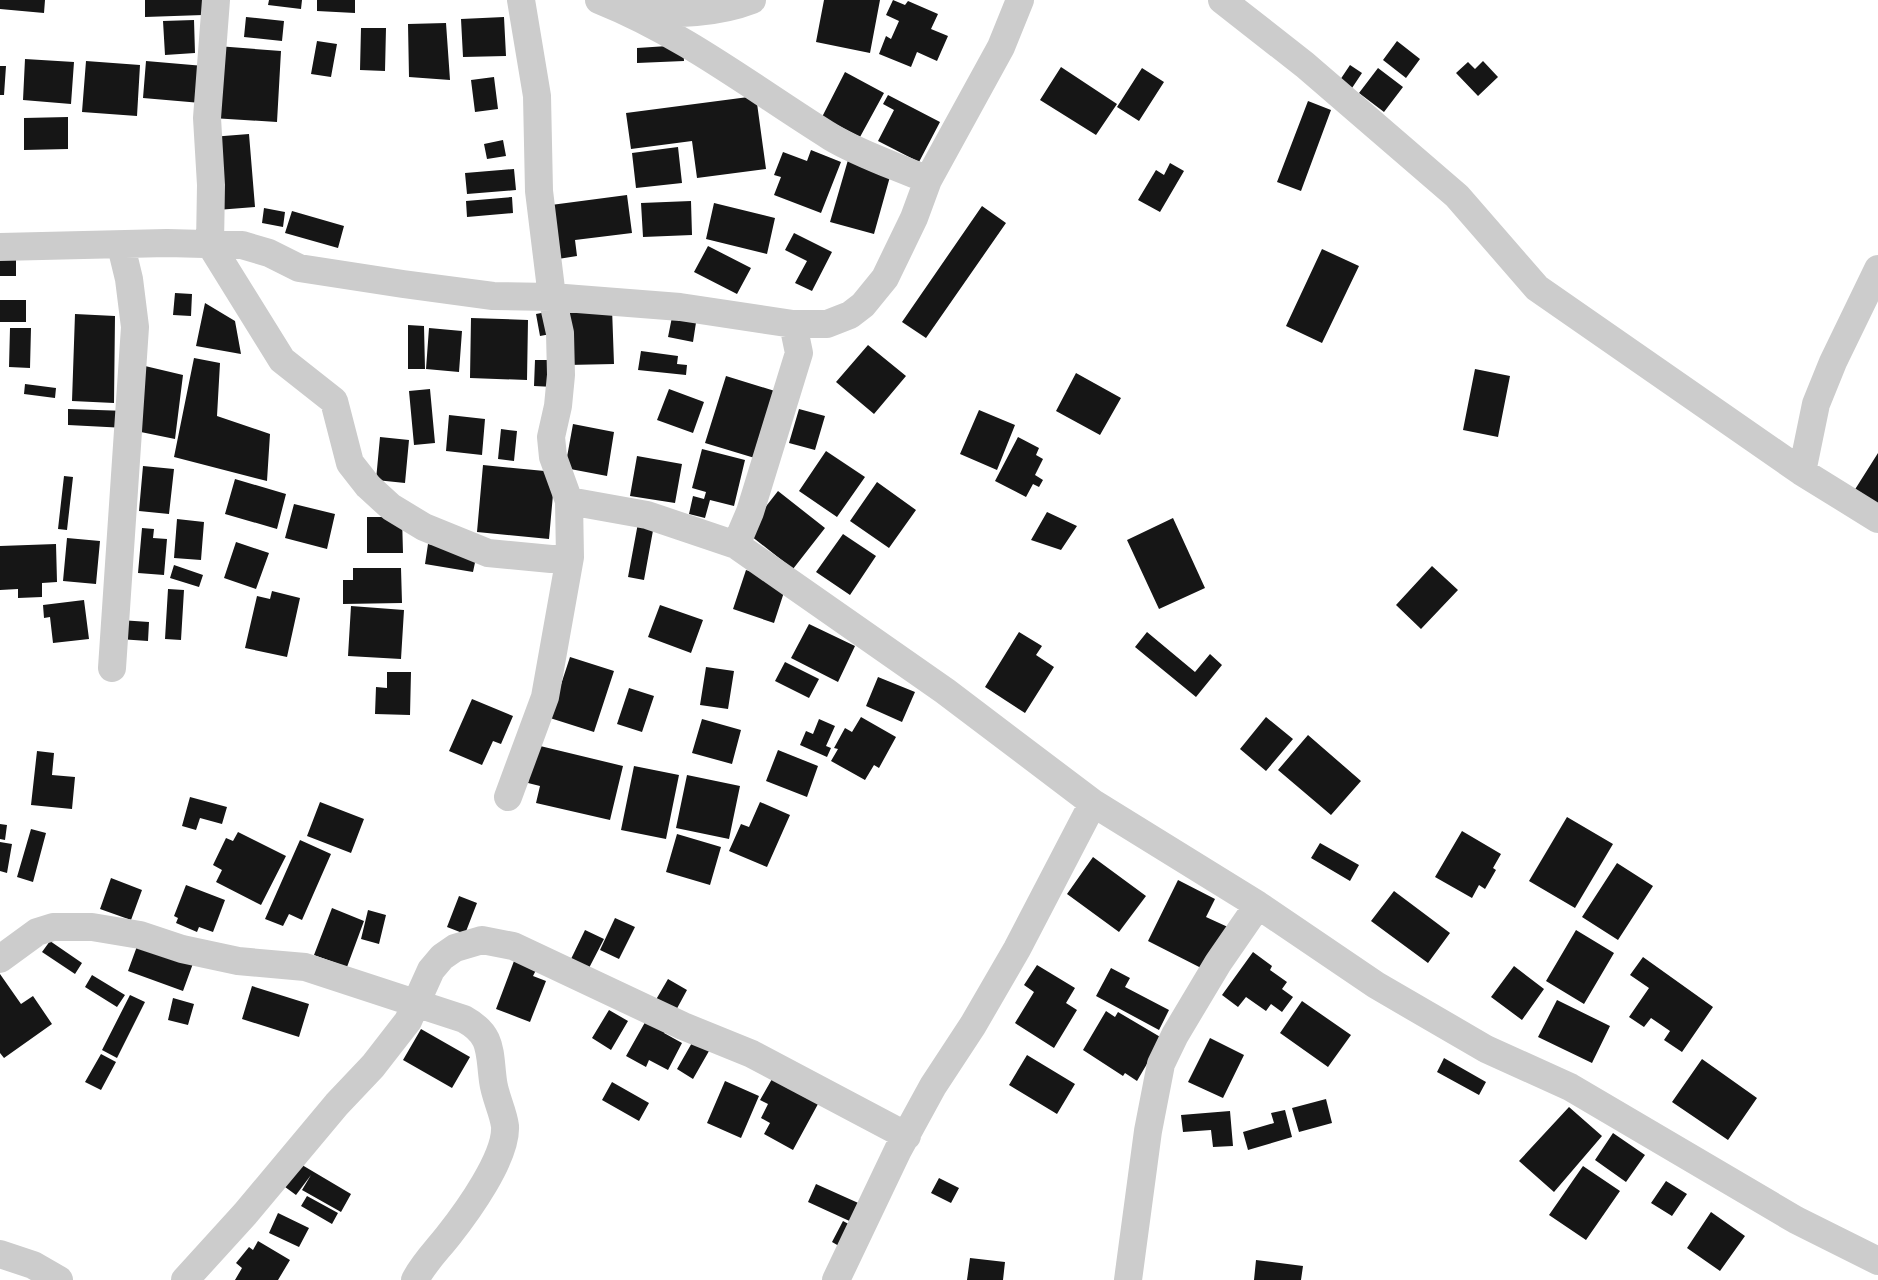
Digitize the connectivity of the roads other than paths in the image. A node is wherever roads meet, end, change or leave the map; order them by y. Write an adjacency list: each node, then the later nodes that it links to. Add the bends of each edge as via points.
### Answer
1 (216, 0): 9 (street, via 207,118)
2 (521, 0): 13 (street, via 537,96 539,191)
3 (599, 0): 7 (street)
4 (752, 0): 7 (street, via 733,7)
5 (1020, 0): 8 (street, via 1001,47)
6 (1222, 0): 15 (street, via 1297,58 1456,196 1537,288)
7 (632, 14): 8 (street, via 698,49 833,138)
8 (928, 180): 14 (street, via 885,278 863,305 827,324)
9 (210, 244): 10 (street); 13 (street, via 242,245 299,268 342,275 493,296); 19 (street, via 282,360 334,401 351,463 391,507 424,527 488,553)
10 (121, 246): 11 (street); 20 (street, via 135,327)
11 (0, 247)
12 (1878, 269): 15 (street, via 1816,404)
13 (552, 297): 14 (street, via 680,307); 16 (street, via 560,333 561,375 551,437 553,457)
14 (794, 324): 18 (street, via 799,353)
15 (1802, 472): 17 (street)
16 (569, 501): 18 (street, via 647,515); 19 (street)
17 (1878, 519)
18 (736, 544): 22 (street, via 945,691)
19 (570, 557): 21 (street, via 545,697)
20 (112, 668)
21 (508, 797)
22 (1093, 803): 23 (street); 26 (street, via 1017,949)
23 (1258, 905): 28 (street, via 1441,1025 1570,1087 1796,1220); 33 (street, via 1218,963 1161,1064)
24 (0, 959): 25 (street, via 37,932 53,927 92,927 140,934 183,949 238,961 305,967)
25 (416, 1003): 26 (street, via 431,970 455,948 482,940 513,946 752,1054); 30 (street, via 408,1021 373,1066); 31 (street, via 480,1028 505,1125 499,1154 482,1185)
26 (907, 1136): 32 (street)
27 (0, 1254): 29 (street, via 33,1264)
28 (1878, 1261)
29 (59, 1280)
30 (186, 1280)
31 (415, 1280)
32 (836, 1280)
33 (1128, 1280)

